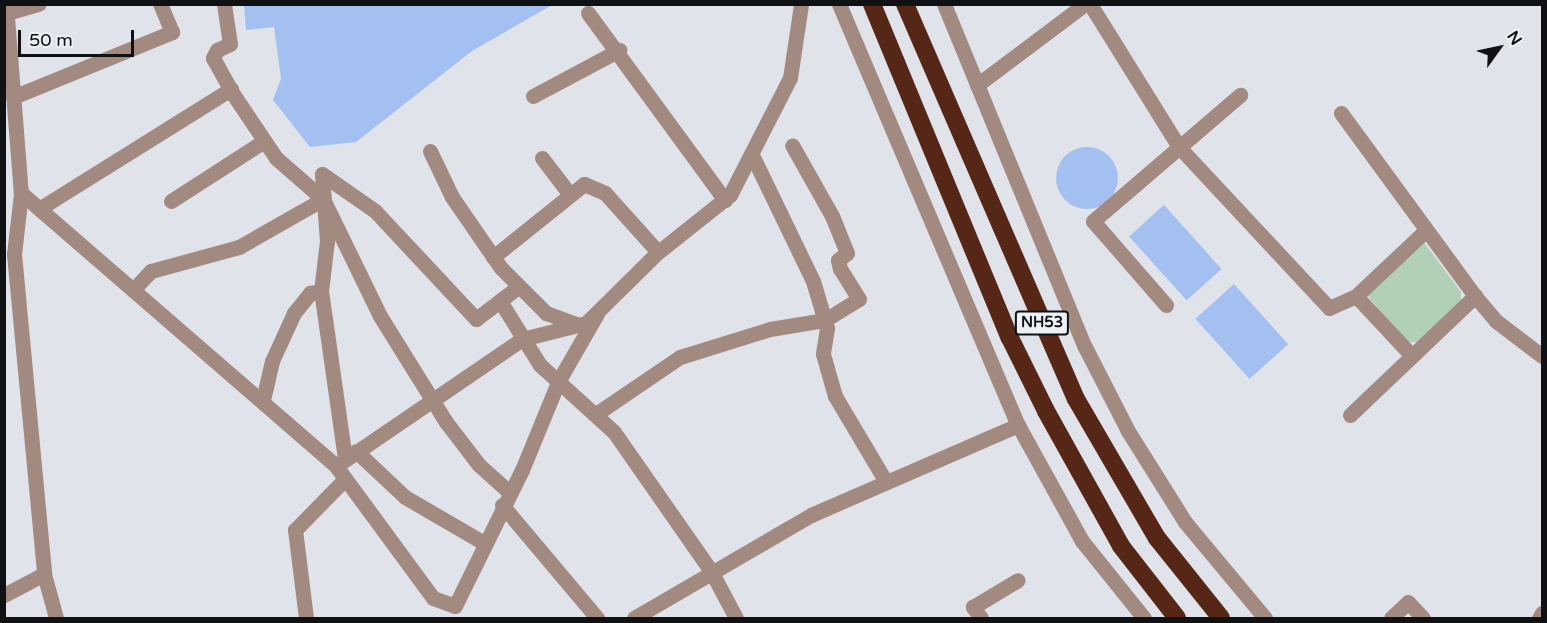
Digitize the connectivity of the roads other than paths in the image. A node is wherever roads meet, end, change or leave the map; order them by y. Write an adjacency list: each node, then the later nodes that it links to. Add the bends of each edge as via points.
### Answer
1 (39, 4): 11 (street)
2 (160, 4): 18 (street, via 172,32)
3 (224, 4): 15 (street, via 230,45 217,50 213,58)
4 (801, 4): 25 (street, via 790,78)
5 (839, 4): 55 (street)
6 (872, 4): 73 (highway, NH53, via 1010,338 1046,411 1121,546)
7 (905, 4): 74 (highway, NH53, via 1076,399 1157,538)
8 (944, 4): 14 (street)
9 (1085, 4): 14 (street)
10 (1090, 4): 23 (street)
11 (7, 9): 18 (street)
12 (588, 13): 13 (street)
13 (619, 50): 17 (street); 30 (street)
14 (977, 85): 75 (street, via 1085,347 1128,431 1185,522)
15 (231, 89): 20 (street); 32 (street)
16 (1240, 94): 23 (street)
17 (533, 96)
18 (13, 97): 22 (street)
19 (1341, 113): 33 (street)
20 (264, 141): 29 (street); 31 (street)
21 (792, 145): 45 (street, via 832,216 847,254 838,260 840,268 859,299)
22 (11, 147): 28 (street)
23 (1179, 147): 40 (street, via 1329,308); 43 (street, via 1093,221)
24 (430, 151): 35 (street, via 452,197)
25 (753, 157): 30 (street); 45 (street, via 794,232)
26 (542, 158): 27 (street)
27 (568, 192): 34 (street, via 584,184 605,193); 35 (street)
28 (21, 193): 32 (street); 39 (street)
29 (323, 199): 37 (street, via 239,247 174,261 151,271); 38 (street, via 327,241); 42 (street, via 322,174 375,211 476,319); 52 (street, via 366,289)
30 (725, 200): 34 (street)
31 (171, 201)
32 (42, 207): 37 (street)
33 (1426, 230): 40 (street); 41 (street)
34 (658, 252): 44 (street)
35 (493, 256): 36 (street)
36 (518, 287): 42 (street); 46 (street, via 546,313)
37 (134, 289): 51 (street)
38 (321, 291): 51 (street, via 310,293 294,313 272,361); 56 (street)
39 (11, 295): 62 (street)
40 (1356, 296): 48 (street)
41 (1475, 296): 48 (street); 49 (street, via 1496,321)
42 (500, 301): 47 (street)
43 (1166, 305)
44 (597, 314): 46 (street); 50 (street)
45 (825, 320): 53 (street, via 770,329 680,357); 58 (street, via 823,354 835,396)
46 (580, 325): 47 (street)
47 (525, 338): 50 (street); 52 (street)
48 (1412, 356): 54 (street)
49 (1542, 356)
50 (557, 384): 53 (street); 59 (street)
51 (263, 400): 56 (street)
52 (433, 400): 56 (street); 59 (street, via 460,444)
53 (596, 414): 61 (street, via 651,482)
54 (1350, 415)
55 (1018, 425): 58 (street); 72 (street, via 1082,541)
56 (346, 459): 57 (street); 60 (street)
57 (345, 479): 60 (street, via 433,598 455,606); 67 (street, via 295,530)
58 (886, 482): 61 (street, via 811,515)
59 (506, 499): 60 (street); 68 (street)
60 (484, 543)
61 (711, 571): 69 (street); 70 (street)
62 (44, 574): 64 (street); 66 (street)
63 (1018, 580): 71 (street, via 973,607)
64 (4, 595)
65 (1542, 613): 78 (street)
66 (56, 618)
67 (306, 618)
68 (597, 618)
69 (634, 618)
70 (736, 618)
71 (981, 618)
72 (1144, 618)
73 (1177, 618)
74 (1221, 618)
75 (1265, 618)
76 (1391, 618): 77 (street, via 1408,602)
77 (1423, 618)
78 (1539, 618)

